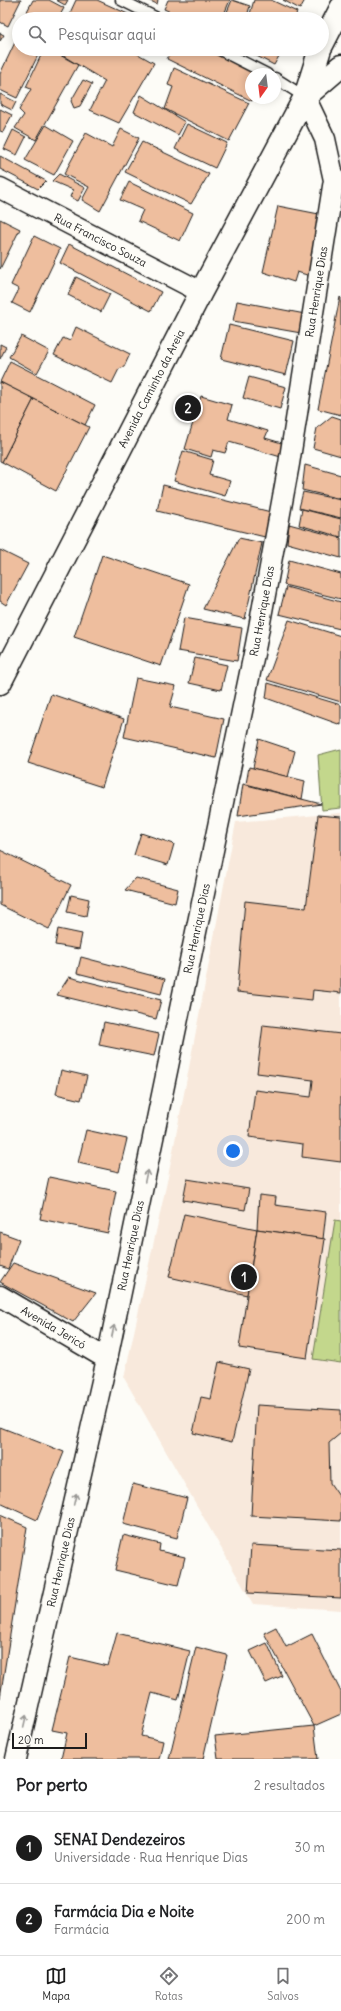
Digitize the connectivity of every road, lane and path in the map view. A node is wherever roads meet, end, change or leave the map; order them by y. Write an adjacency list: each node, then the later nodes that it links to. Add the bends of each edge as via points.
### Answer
1 (121, 0): 3 (lane)
2 (341, 8): 4 (main road)
3 (145, 12)
4 (329, 31)
5 (232, 56): 8 (lane)
6 (318, 56): 10 (main road, Avenida Caminho da Areia)
7 (341, 66): 10 (main road, Avenida Caminho da Areia)
8 (255, 68)
9 (281, 82): 10 (lane)
10 (305, 97): 12 (main road, Avenida Caminho da Areia); 15 (street, Rua Henrique Dias, one-way to 10, via 256,644 289,464 333,188 334,180 325,139)
11 (0, 188): 12 (street, Rua Francisco Souza)
12 (201, 292): 13 (main road, Avenida Caminho da Areia)
13 (0, 682)
14 (0, 1296): 15 (street, Avenida Jericó)
15 (107, 1359): 16 (street, Rua Henrique Dias, one-way to 15)
16 (16, 1759)

